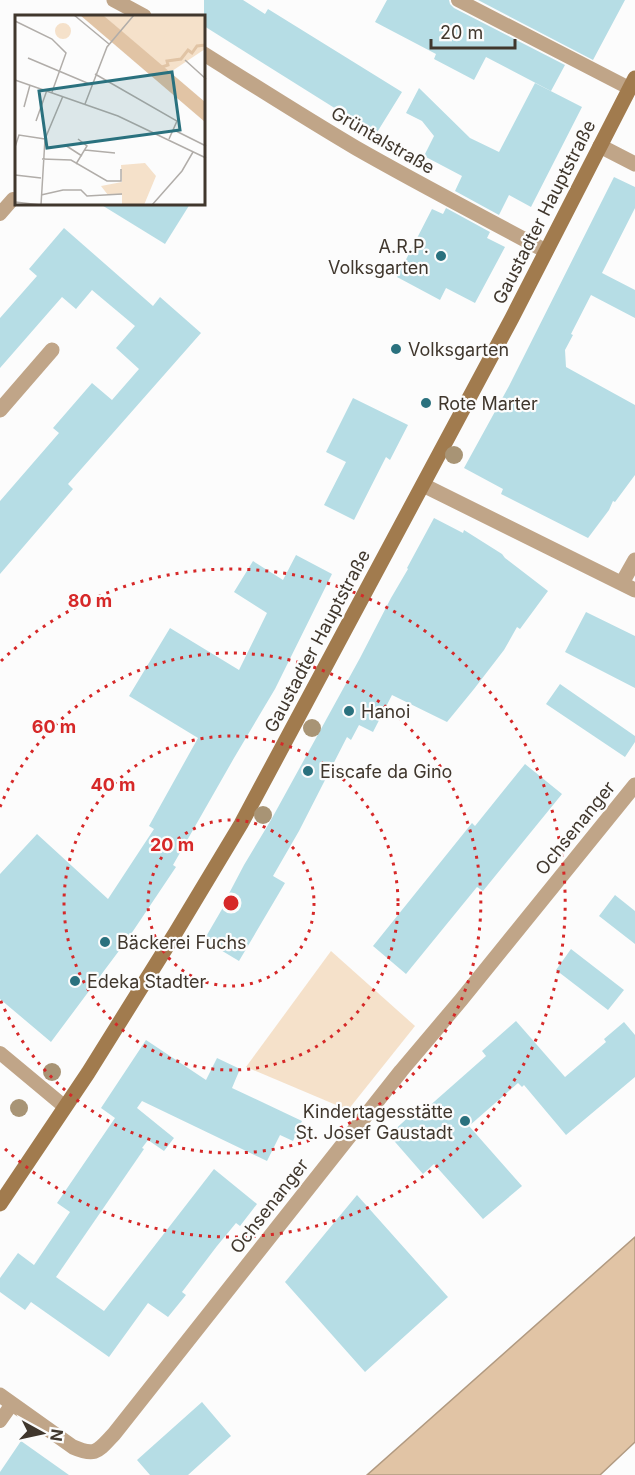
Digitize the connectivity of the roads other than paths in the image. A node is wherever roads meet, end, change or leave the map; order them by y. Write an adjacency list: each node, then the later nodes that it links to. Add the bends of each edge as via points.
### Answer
1 (114, 0): 3 (street)
2 (458, 0): 5 (lane)
3 (142, 15)
4 (206, 55): 10 (street, Grüntalstraße, via 356,148)
5 (632, 83): 6 (street, Gaustadter Hauptstraße)
6 (600, 146): 7 (street); 10 (street, Gaustadter Hauptstraße)
7 (635, 164)
8 (13, 199): 9 (lane)
9 (0, 214)
10 (546, 251): 13 (street, Gaustadter Hauptstraße)
11 (52, 350): 12 (street)
12 (0, 410)
13 (423, 485): 15 (street); 18 (street, Gaustadter Hauptstraße, via 241,824)
14 (635, 560): 15 (street)
15 (628, 586)
16 (635, 785): 20 (street, Ochsenanger, via 100,1449 86,1452 73,1447)
17 (0, 1053): 18 (lane)
18 (64, 1107): 19 (street, Gaustadter Hauptstraße)
19 (0, 1204)
20 (6, 1399): 21 (lane)
21 (0, 1421)

